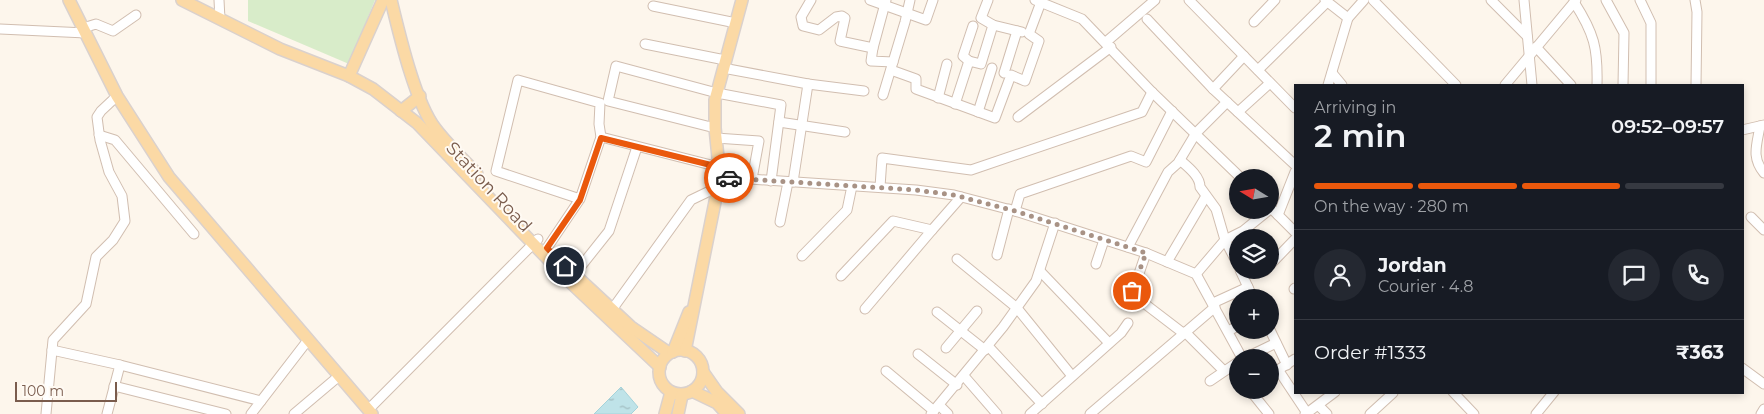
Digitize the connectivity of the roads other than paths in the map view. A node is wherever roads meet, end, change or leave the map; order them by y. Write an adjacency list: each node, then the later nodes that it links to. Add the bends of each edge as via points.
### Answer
1 (69, 0): 37 (main road)
2 (184, 0): 30 (main road)
3 (219, 0): 30 (street)
4 (383, 0): 56 (main road)
5 (391, 0): 75 (main road, Station Road)
6 (742, 0): 32 (main road)
7 (811, 0): 44 (street, via 802,16 803,26 819,30 842,16 845,18 840,40)
8 (870, 0): 25 (street)
9 (910, 0): 27 (street)
10 (933, 0): 27 (street, via 926,20)
11 (988, 0): 34 (street, via 981,18)
12 (1155, 0): 42 (street)
13 (1188, 0): 46 (street)
14 (1275, 0): 33 (street)
15 (1364, 0): 29 (street)
16 (1373, 0): 61 (street)
17 (1490, 0): 40 (street)
18 (1524, 0): 40 (street)
19 (1606, 0): 66 (street, via 1624,33)
20 (1640, 0): 67 (street, via 1651,23)
21 (1695, 0): 68 (street, via 1698,12)
22 (1038, 1): 39 (street); 42 (street, via 1082,19)
23 (1326, 1): 29 (street); 53 (street)
24 (1575, 1): 43 (street); 65 (street, via 1590,26 1598,60)
25 (885, 3): 27 (street); 44 (street)
26 (653, 6): 32 (street)
27 (907, 14): 51 (street)
28 (136, 15): 37 (street, via 113,31 96,24)
29 (1348, 18): 54 (street)
30 (220, 19): 56 (main road, via 280,49)
31 (1147, 19): 69 (street)
32 (736, 22): 48 (main road)
33 (1254, 22)
34 (993, 25): 38 (street); 50 (street)
35 (973, 26): 47 (street, via 963,56)
36 (0, 29): 37 (street)
37 (85, 31): 74 (main road)
38 (1017, 31): 39 (street); 55 (street)
39 (1030, 34): 55 (street, via 1039,40 1026,81)
40 (1527, 36): 45 (street)
41 (645, 44): 48 (street)
42 (1109, 45): 71 (street); 84 (street)
43 (1536, 47): 45 (street); 64 (street)
44 (873, 48): 51 (street, via 871,60)
45 (1529, 54): 62 (street); 63 (street)
46 (1244, 56): 53 (street); 69 (street)
47 (969, 61): 50 (street); 78 (street)
48 (724, 64): 58 (street); 72 (main road)
49 (947, 64): 76 (street)
50 (981, 64): 52 (street)
51 (892, 66): 73 (street); 76 (street, via 916,79 916,89)
52 (992, 68): 55 (street); 82 (street)
53 (1258, 70): 57 (street)
54 (1332, 73): 59 (street); 60 (street)
55 (1008, 74): 82 (street, via 995,118)
56 (349, 76): 80 (main road, via 373,89)
57 (1270, 82): 79 (street); 83 (street)
58 (808, 84): 70 (street); 87 (street)
59 (1328, 84)
60 (1341, 84)
61 (1455, 84)
62 (1506, 84)
63 (1532, 84)
64 (1570, 84)
65 (1597, 84)
66 (1623, 84)
67 (1651, 84)
68 (1696, 84)
69 (1213, 89): 77 (street)
70 (864, 90)
71 (1152, 92): 81 (street); 105 (street, via 1142,112 971,170 882,158)
72 (717, 93): 85 (street, via 782,105); 90 (main road); 90 (street, via 616,66 608,101)
73 (883, 94)
74 (117, 96): 92 (street, via 98,114); 152 (main road, via 170,177)
75 (420, 96): 80 (main road); 123 (main road, Station Road, via 435,128)
76 (938, 98): 78 (street)
77 (1227, 102): 83 (street); 91 (street)
78 (955, 104): 82 (street)
79 (1294, 107)
80 (401, 111): 123 (main road)
81 (1172, 111): 91 (street); 110 (street, via 1146,162 1132,156 1020,194)
82 (978, 112)
83 (1238, 112): 96 (street)
84 (1018, 117)
85 (779, 122): 87 (street); 102 (street)
86 (1762, 125): 88 (street); 98 (street, via 1755,156)
87 (802, 126): 89 (street); 103 (street)
88 (1744, 130)
89 (845, 132)
90 (715, 133): 100 (main road); 101 (street, via 759,142)
91 (1196, 133): 95 (street); 97 (street)
92 (99, 135): 119 (street, via 115,140); 159 (street, via 109,172 122,196 125,221 113,240 96,257 86,304 52,340)
93 (601, 138): 94 (street); 109 (street); 109 (street, via 600,103 518,80 496,171)
94 (637, 146): 100 (street); 135 (street, via 609,231)
95 (1180, 160): 106 (street, via 1192,172); 125 (street, via 1168,172)
96 (1294, 164)
97 (1232, 169)
98 (1764, 173)
99 (1294, 176): 108 (street)
100 (719, 177): 101 (street); 141 (main road); 144 (street, via 690,200)
101 (752, 179): 102 (street)
102 (771, 180): 103 (street)
103 (791, 182): 104 (street); 114 (street)
104 (852, 186): 105 (street); 129 (street, via 847,210)
105 (880, 187): 107 (street)
106 (1206, 196): 121 (street, via 1216,209); 132 (street)
107 (961, 197): 110 (street); 116 (street)
108 (1279, 198)
109 (580, 200): 124 (street)
110 (1012, 210): 115 (street); 128 (street)
111 (1279, 217): 118 (street)
112 (1751, 217): 117 (street)
113 (1259, 219): 121 (street)
114 (780, 222)
115 (1055, 224): 120 (street); 134 (street)
116 (932, 230): 137 (street, via 892,221); 143 (street)
117 (1764, 230)
118 (1294, 231)
119 (194, 234)
120 (1104, 240): 125 (street); 133 (street)
121 (1225, 240): 126 (street); 136 (street)
122 (1294, 240): 130 (street)
123 (536, 241): 124 (main road, Station Road); 166 (main road, via 570,282); 191 (street)
124 (547, 248): 135 (main road, Station Road)
125 (1128, 248): 127 (street)
126 (1229, 248)
127 (1146, 253): 132 (street); 150 (street, via 1132,294)
128 (997, 255)
129 (802, 256)
130 (1279, 256)
131 (957, 259): 142 (street)
132 (1167, 262): 136 (street)
133 (1096, 264)
134 (1040, 271): 142 (street); 153 (street)
135 (574, 274): 144 (main road, Station Road)
136 (1196, 274): 140 (street)
137 (841, 276)
138 (1244, 279): 139 (street)
139 (1248, 287): 140 (street)
140 (1214, 305): 149 (street); 150 (street)
141 (693, 306): 160 (main road); 161 (main road)
142 (1017, 308): 156 (street); 175 (street)
143 (865, 309)
144 (611, 311): 161 (main road, Station Road, via 636,332)
145 (977, 311): 148 (street)
146 (937, 312): 148 (street)
147 (1128, 324): 153 (street)
148 (961, 330): 155 (street); 156 (street)
149 (1228, 331): 157 (street)
150 (1184, 332): 169 (street); 205 (street)
151 (1274, 339): 154 (street)
152 (308, 340): 173 (main road); 186 (street)
153 (1109, 343): 175 (street)
154 (1276, 343): 158 (street); 165 (street)
155 (946, 348)
156 (986, 348): 174 (street); 187 (street)
157 (1238, 349)
158 (1263, 349)
159 (52, 350): 164 (street); 193 (street)
160 (685, 351): 161 (main road); 171 (main road, via 698,359)
161 (671, 352): 166 (main road)
162 (918, 354): 178 (street)
163 (1294, 360): 165 (street)
164 (120, 365): 179 (street); 186 (street)
165 (1287, 365): 170 (street)
166 (660, 367): 180 (main road, via 661,382)
167 (1229, 368): 169 (street)
168 (886, 371): 190 (street)
169 (1224, 371): 176 (street)
170 (1279, 371): 192 (street)
171 (703, 372): 180 (main road, via 698,386); 201 (main road)
172 (1744, 372): 177 (street)
173 (339, 376): 191 (main road); 197 (street)
174 (964, 376): 178 (street); 203 (street)
175 (1072, 376): 187 (street)
176 (1210, 380)
177 (1764, 384)
178 (957, 385): 190 (street)
179 (114, 386): 194 (street); 195 (street)
180 (682, 393): 198 (main road); 199 (main road); 200 (main road, via 717,403)
181 (1332, 394): 188 (street)
182 (1391, 394): 208 (street)
183 (1455, 394): 209 (street)
184 (1552, 394): 210 (street)
185 (1257, 399): 206 (street)
186 (261, 401): 196 (street)
187 (1042, 404): 204 (street)
188 (1319, 406): 192 (street); 207 (street)
189 (1764, 409): 211 (street)
190 (935, 410): 202 (street)
191 (370, 412)
192 (1306, 413)
193 (46, 414)
194 (107, 414)
195 (226, 414)
196 (251, 414)
197 (294, 414)
198 (665, 414)
199 (678, 414)
200 (727, 414)
201 (739, 414)
202 (948, 414)
203 (998, 414)
204 (1030, 414)
205 (1090, 414)
206 (1269, 414)
207 (1327, 414)
208 (1370, 414)
209 (1474, 414)
210 (1536, 414)
211 (1761, 414)

